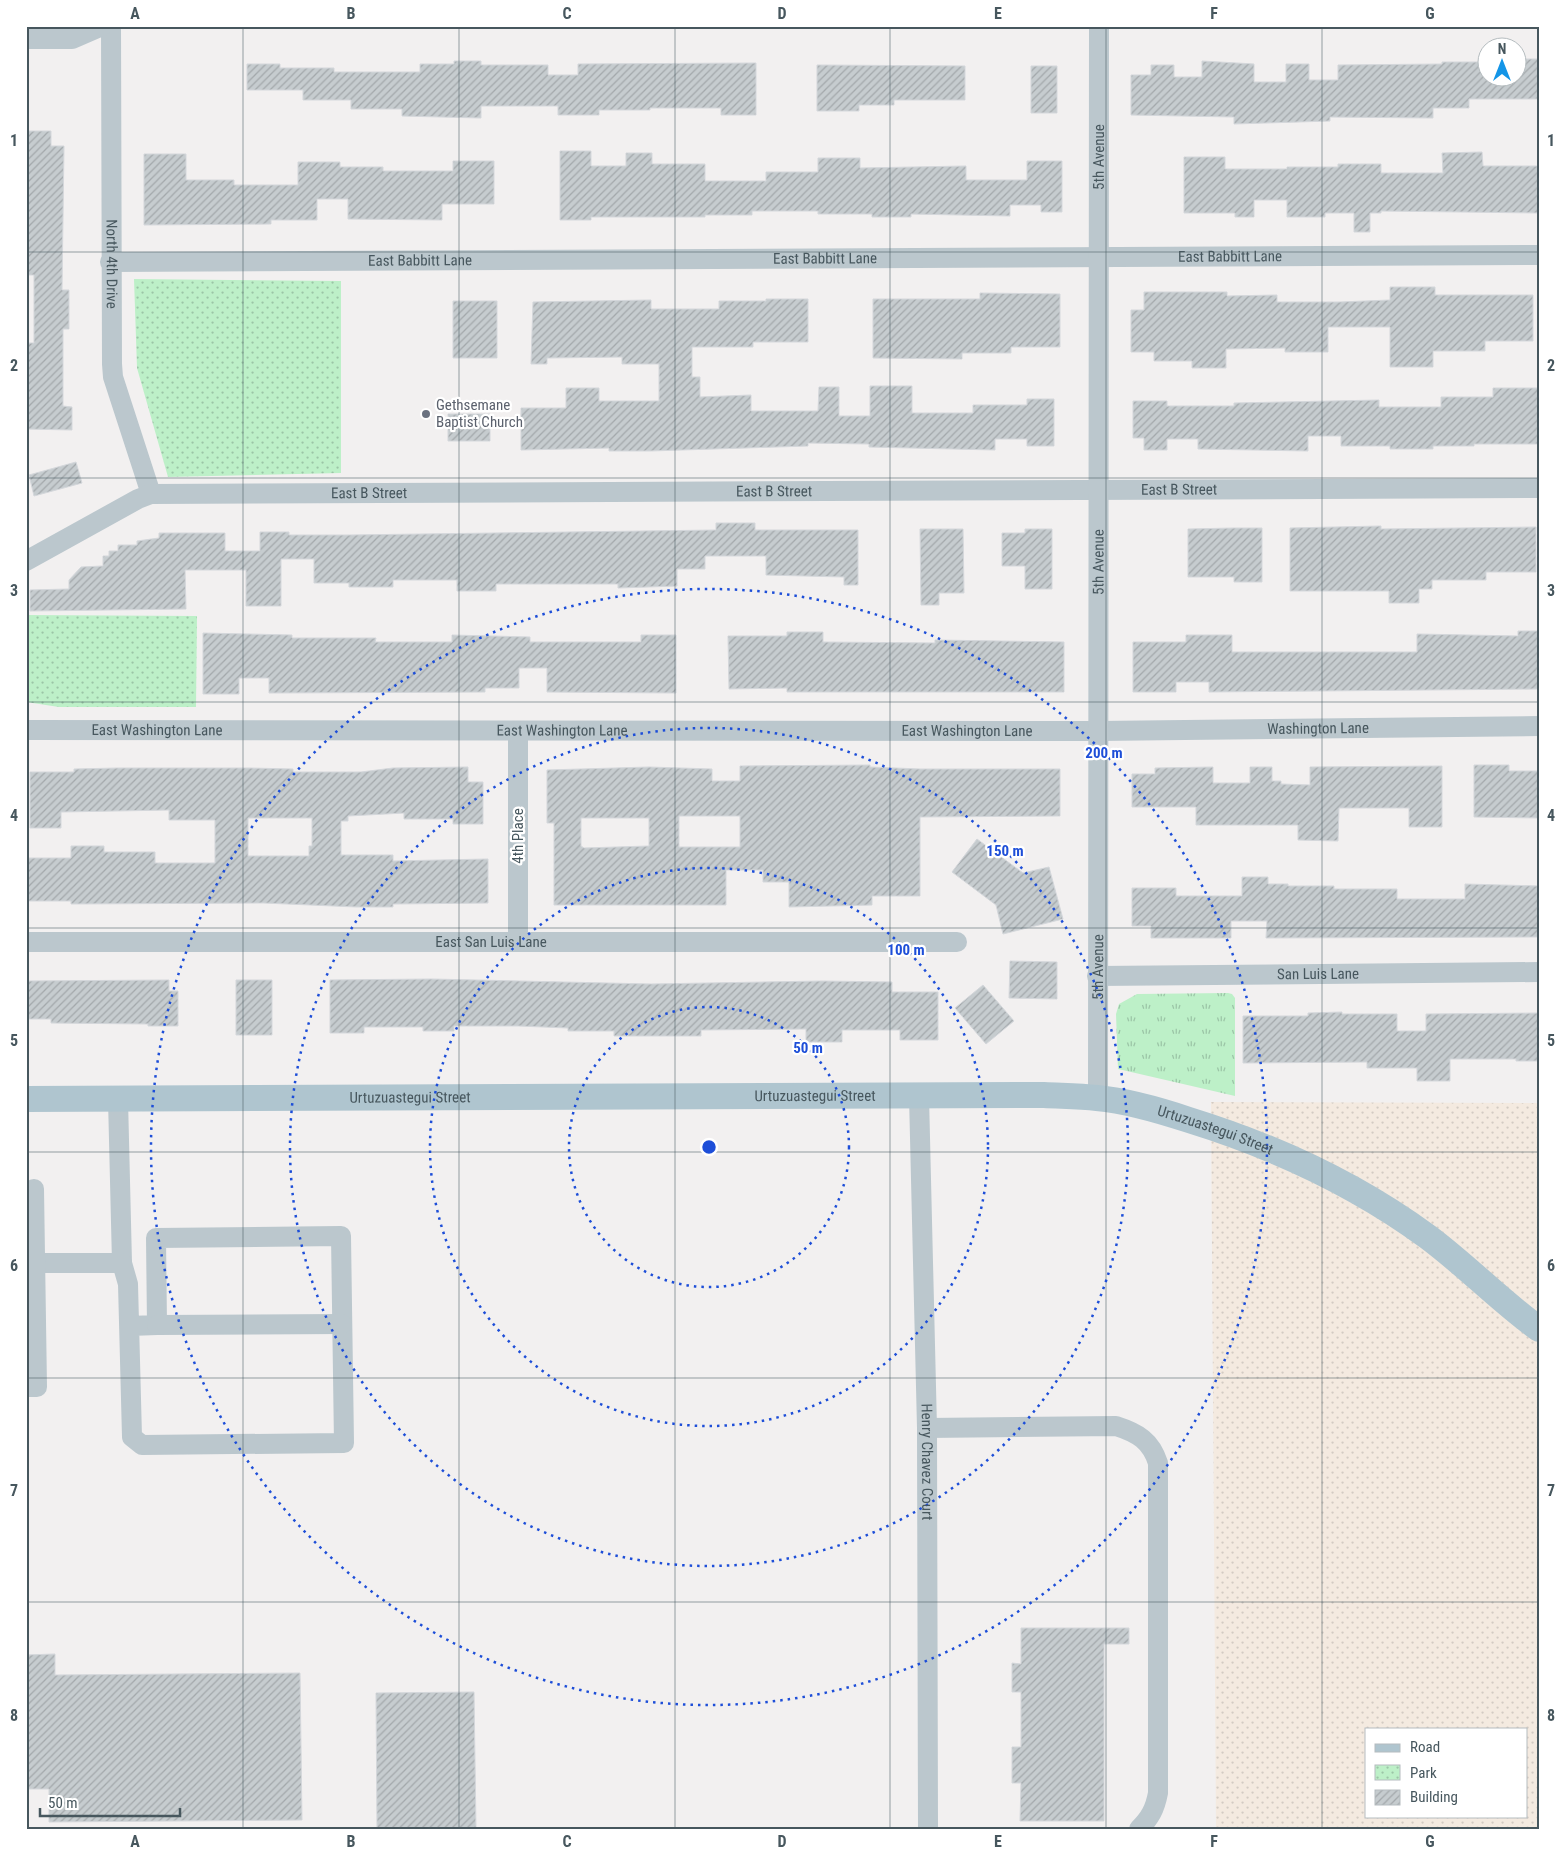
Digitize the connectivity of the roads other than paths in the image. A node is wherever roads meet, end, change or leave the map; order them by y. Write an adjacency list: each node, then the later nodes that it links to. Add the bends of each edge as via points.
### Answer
1 (102, 26): 4 (street, via 72,39)
2 (110, 26): 7 (street, North 4th Drive)
3 (1099, 26): 6 (street, 5th Avenue)
4 (26, 39)
5 (1539, 254): 6 (street, East Babbitt Lane)
6 (1099, 256): 7 (street, East Babbitt Lane); 9 (street, 5th Avenue)
7 (110, 262): 10 (street, North 4th Drive, via 113,377)
8 (1539, 488): 9 (street, East B Street)
9 (1098, 490): 10 (street, East B Street); 15 (street, 5th Avenue)
10 (152, 494): 11 (street, East B Street)
11 (26, 561)
12 (1539, 726): 15 (street, Washington Lane)
13 (26, 730): 14 (street, East Washington Lane)
14 (518, 731): 15 (street, East Washington Lane); 16 (street, 4th Place)
15 (1098, 731): 20 (street, 5th Avenue)
16 (518, 941): 17 (street, East San Luis Lane); 18 (street, East San Luis Lane)
17 (26, 942)
18 (957, 942)
19 (1539, 972): 20 (street, San Luis Lane)
20 (1097, 976): 22 (street, 5th Avenue)
21 (919, 1096): 22 (main road, Urtuzuastegui Street); 24 (main road, Urtuzuastegui Street); 33 (street, Henry Chavez Court)
22 (1098, 1098): 31 (main road, Urtuzuastegui Street, via 1155,1109 1211,1127 1344,1185 1430,1238)
23 (26, 1099): 24 (main road, Urtuzuastegui Street)
24 (118, 1099): 27 (street)
25 (34, 1190): 26 (street)
26 (32, 1251): 27 (street); 32 (street, via 37,1387)
27 (122, 1263): 30 (street, via 128,1284)
28 (342, 1324): 29 (street); 29 (street, via 341,1236 156,1238); 30 (street, via 344,1443 142,1445 132,1438)
29 (157, 1325): 30 (street)
30 (130, 1326)
31 (1539, 1329)
32 (26, 1388)
33 (926, 1428): 34 (street, Henry Chavez Court); 35 (street, via 1116,1426 1134,1432 1154,1451 1158,1464 1158,1794 1148,1821)
34 (928, 1829)
35 (1139, 1829)

